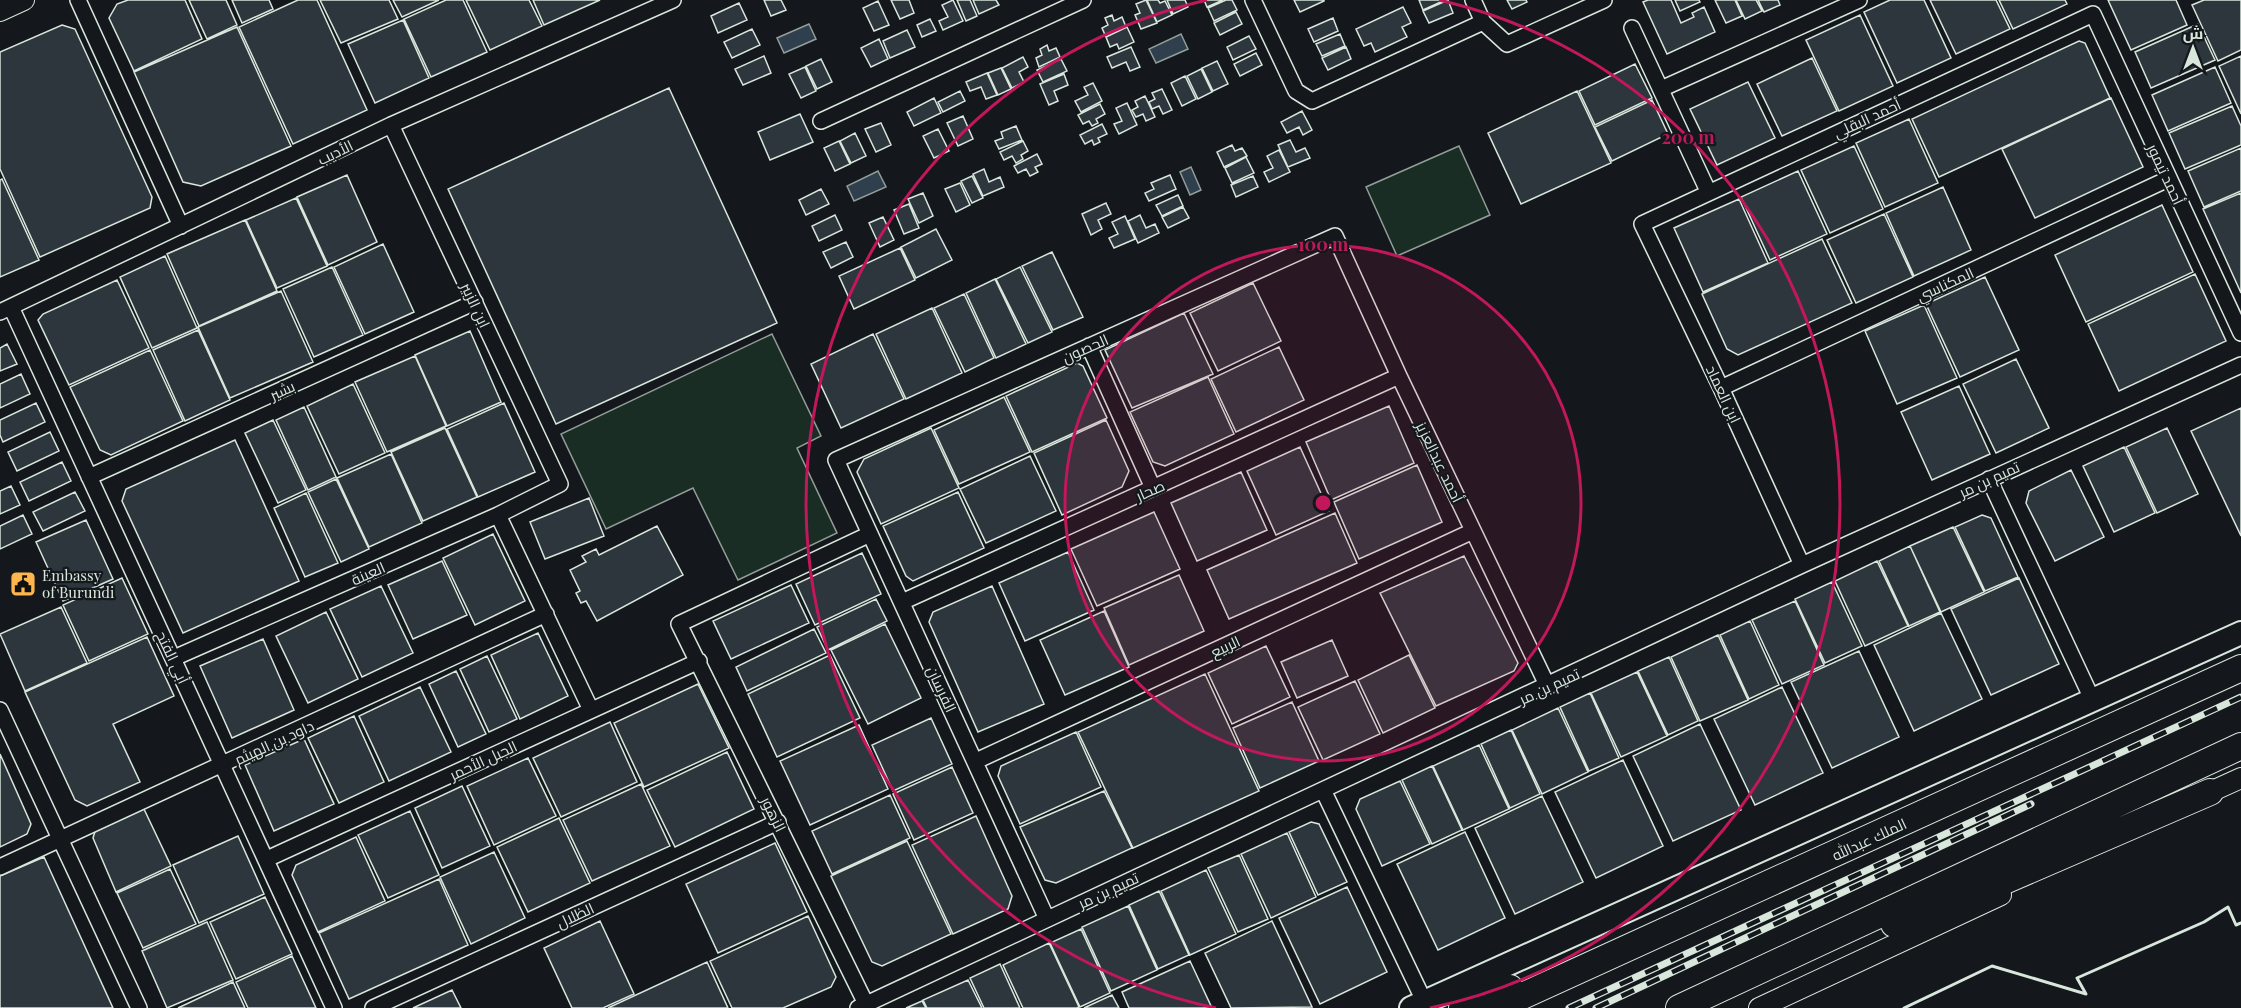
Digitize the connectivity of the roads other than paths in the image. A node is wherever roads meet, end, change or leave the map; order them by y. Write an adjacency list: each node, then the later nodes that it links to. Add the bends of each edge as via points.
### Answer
1 (24, 0): 9 (street)
2 (78, 0): 19 (street)
3 (674, 0): 15 (street, الأديب)
4 (1083, 0): 14 (street)
5 (1253, 0): 11 (street, via 1296,91 1312,100)
6 (1473, 0): 11 (street)
7 (1604, 0): 11 (street, via 1507,44)
8 (1859, 0): 13 (street)
9 (0, 11)
10 (2093, 14): 16 (street, أحمد تيمور); 17 (street, أحمد البقلي)
11 (1483, 22)
12 (1632, 28): 13 (street)
13 (1661, 89): 17 (street)
14 (821, 121)
15 (391, 125): 19 (street, الأديب); 21 (street, ابن الزبير)
16 (2168, 179): 23 (street, أحمد تيمور); 27 (street, المكناسي)
17 (1708, 191): 18 (street, أحمد البقلي)
18 (1642, 224): 27 (street, ابن العماد)
19 (181, 226): 22 (street, الأديب)
20 (1335, 236): 24 (street, الحصون); 26 (street, أحمد عبدالعزيز)
21 (475, 302): 29 (street, بشير); 31 (street, ابن الزبير)
22 (5, 309): 29 (street, أبي الفتح)
23 (2241, 333)
24 (1089, 346): 28 (street, الحصون); 32 (street)
25 (2241, 364): 30 (street, تميم بن مر)
26 (1399, 376): 32 (street, صحار); 34 (street, أحمد عبدالعزيز)
27 (1722, 388): 36 (street, ابن العماد)
28 (836, 460): 35 (street, الفرسان)
29 (90, 477): 40 (street, أبي الفتح)
30 (1989, 479): 36 (street, تميم بن مر); 44 (street)
31 (560, 484): 33 (street, العينة)
32 (1153, 488): 37 (street, صحار)
33 (498, 515): 38 (street); 40 (street, العينة)
34 (1473, 531): 43 (street, أحمد عبدالعزيز); 48 (street, الربيع)
35 (870, 534): 37 (street, الفرسان); 41 (street, الزهور, via 679,624)
36 (1802, 565): 43 (street, تميم بن مر)
37 (902, 602): 48 (street, الفرسان)
38 (546, 614): 46 (street); 49 (street, داود بن الهيثم)
39 (2241, 633): 44 (main road)
40 (174, 658): 49 (street, أبي الفتح)
41 (699, 661): 46 (street, الجبل الأحمر); 53 (street, الزهور)
42 (2241, 668): 55 (highway, الملك عبدالله)
43 (1548, 687): 51 (street, تميم بن مر)
44 (2093, 701): 60 (main road)
45 (0, 710): 54 (street)
46 (591, 710): 56 (street, الجبل الأحمر)
47 (2241, 746): 59 (highway)
48 (976, 761): 58 (street, الفرسان)
49 (222, 766): 54 (street, داود بن الهيثم); 56 (street, أبي الفتح)
50 (2241, 778): 52 (street)
51 (1323, 790): 58 (street, تميم بن مر); 60 (street)
52 (2211, 792): 59 (highway, via 1979,892); 68 (street)
53 (778, 822): 61 (street, الزهور); 64 (street, الظلال)
54 (61, 840): 57 (street, داود بن الهيثم); 62 (street)
55 (1846, 850): 65 (highway); 66 (highway, الملك عبدالله)
56 (267, 859): 63 (street, أبي الفتح)
57 (0, 867)
58 (1047, 919): 61 (street, تميم بن مر)
59 (1714, 991): 67 (highway)
60 (1417, 1005)
61 (862, 1006)
62 (139, 1008)
63 (334, 1008)
64 (373, 1008)
65 (1462, 1008)
66 (1496, 1008)
67 (1679, 1008)
68 (1759, 1008)

